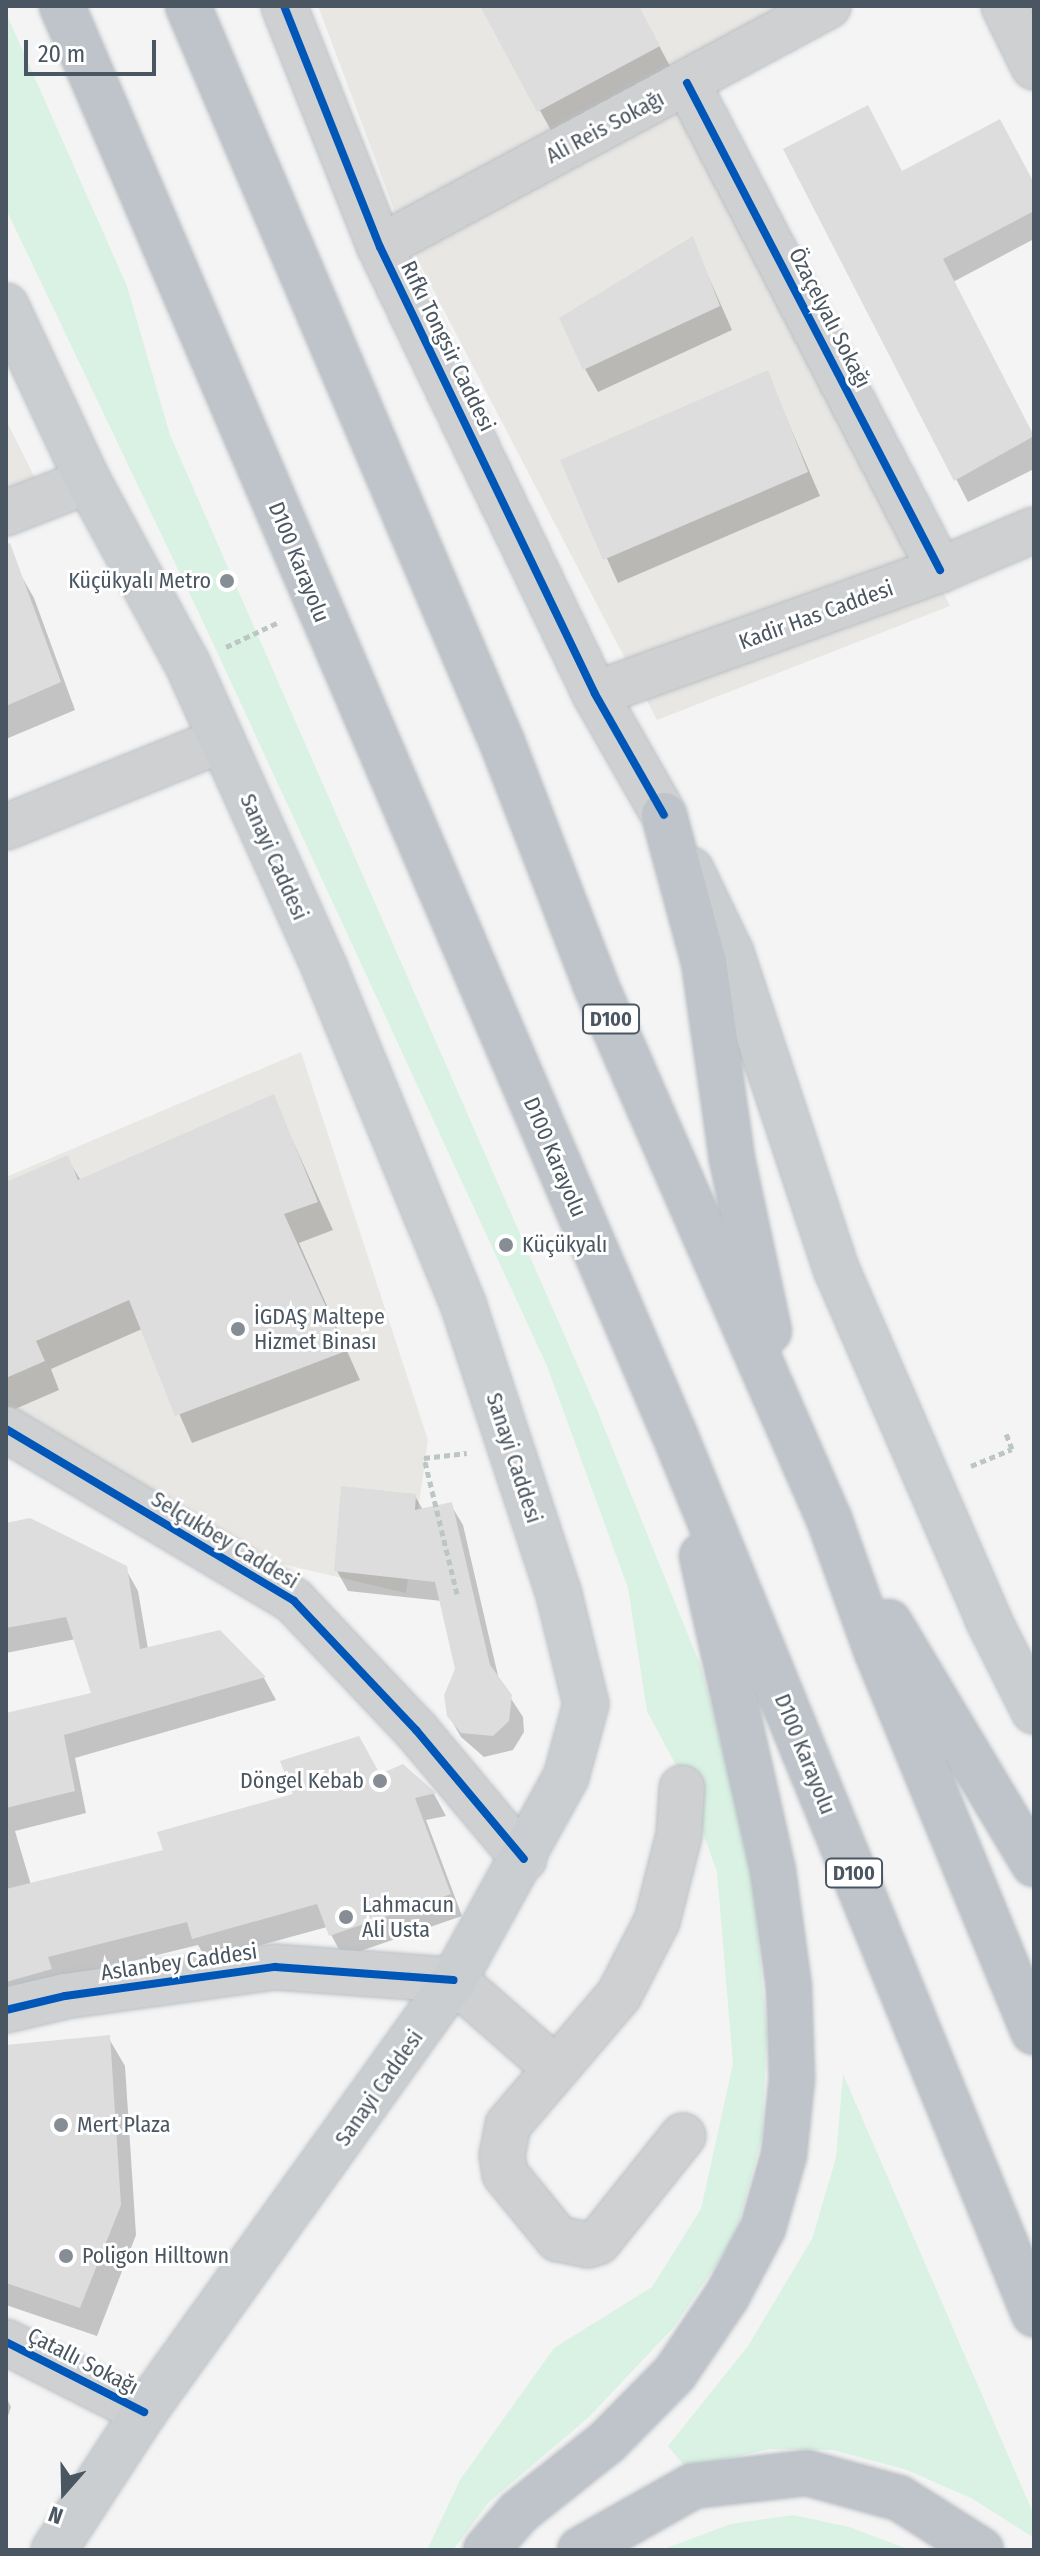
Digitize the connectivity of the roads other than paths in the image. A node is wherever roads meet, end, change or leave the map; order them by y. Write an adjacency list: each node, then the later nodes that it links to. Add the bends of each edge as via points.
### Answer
1 (62, 6): 20 (highway, D100 Karayolu / D100)
2 (188, 6): 18 (highway, D100, via 502,742 596,986)
3 (284, 6): 8 (street, Rıfkı Tongsir Caddesi)
4 (828, 6): 7 (street, Ali Reis Sokağı)
5 (1004, 6): 6 (street)
6 (1034, 67)
7 (687, 83): 8 (street, Ali Reis Sokağı); 13 (street, Özaçelyalı Sokağı)
8 (380, 247): 14 (street, Rıfkı Tongsir Caddesi)
9 (6, 306): 10 (main road, Sanayi Caddesi)
10 (88, 481): 11 (street); 15 (main road, Sanayi Caddesi, via 187,663)
11 (6, 513)
12 (1034, 530): 13 (street, Kadir Has Caddesi)
13 (940, 570): 14 (street, Kadir Has Caddesi)
14 (595, 694): 16 (street, Rıfkı Tongsir Caddesi)
15 (221, 740): 17 (street); 24 (main road, Sanayi Caddesi, via 325,969 459,1293 559,1595 586,1704 566,1777)
16 (664, 815): 18 (highway, via 704,962 732,1159); 22 (main road, via 731,953 837,1271)
17 (6, 827)
18 (788, 1424): 21 (highway, D100)
19 (6, 1429): 24 (street, Selçukbey Caddesi, via 294,1601 416,1730)
20 (674, 1433): 31 (highway, D100 Karayolu / D100); 35 (highway, via 773,1871 789,1987 792,2079 784,2155 763,2228 727,2296 675,2373 607,2442 519,2512)
21 (829, 1519): 25 (highway); 28 (highway, D100, via 877,1652)
22 (1034, 1711)
23 (682, 1788): 29 (street, via 679,1835 657,1921 619,1995)
24 (524, 1859): 26 (main road, Sanayi Caddesi)
25 (1034, 1864)
26 (454, 1980): 27 (street, Aslanbey Caddesi, via 275,1967 65,1996); 29 (street); 33 (main road, Sanayi Caddesi)
27 (6, 2010)
28 (1034, 2032)
29 (556, 2069): 30 (street, via 508,2125 502,2155 513,2190 567,2244 598,2242)
30 (683, 2136)
31 (1034, 2314)
32 (6, 2342): 33 (street, Çatallı Sokağı)
33 (144, 2412): 34 (main road, Sanayi Caddesi)
34 (46, 2548)
35 (486, 2550)
36 (580, 2550): 37 (highway, via 693,2486 807,2473 899,2498)
37 (981, 2550)

